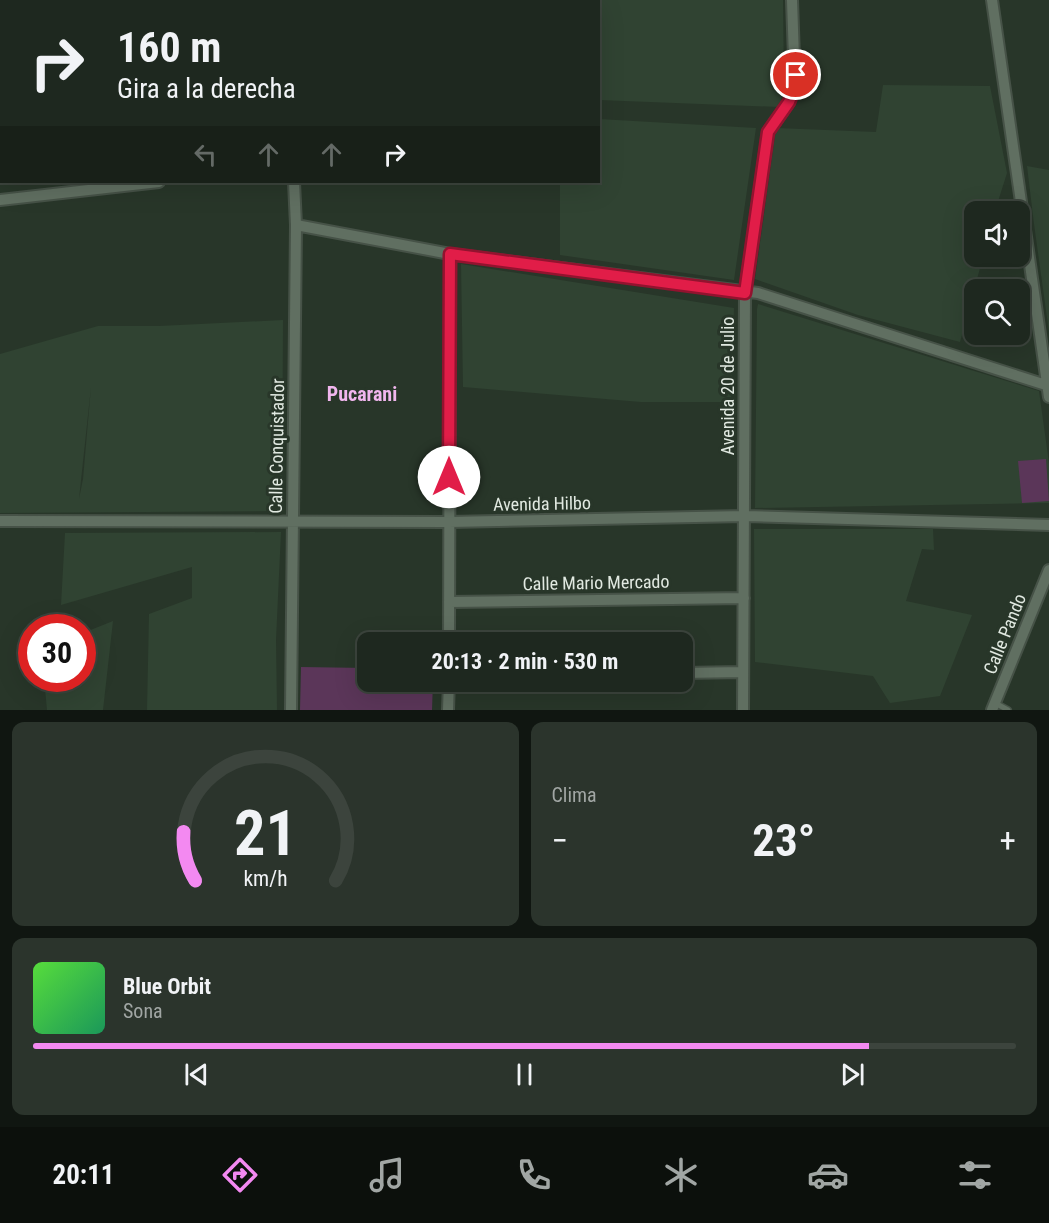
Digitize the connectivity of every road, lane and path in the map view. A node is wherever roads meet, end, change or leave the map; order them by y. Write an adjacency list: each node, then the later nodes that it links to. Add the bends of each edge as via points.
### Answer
1 (792, 0): 8 (street, Avenida 20 de Julio, via 795,87 768,132)
2 (992, 0): 9 (street)
3 (150, 183): 5 (street)
4 (294, 183): 6 (street, Calle Conquistador)
5 (0, 200)
6 (296, 225): 7 (street); 13 (street, Calle Conquistador)
7 (450, 254): 8 (street); 14 (street)
8 (745, 293): 9 (street, via 758,293); 11 (street, Avenida 20 de Julio)
9 (1048, 386): 10 (street)
10 (1049, 397)
11 (745, 516): 14 (street, Avenida Hilbo); 15 (street, Avenida Hilbo); 17 (street, Avenida 20 de Julio)
12 (0, 521): 13 (street, Avenida Hilbo)
13 (292, 522): 14 (street, Avenida Hilbo); 24 (street, Calle Conquistador)
14 (449, 522): 18 (street)
15 (1049, 525)
16 (1049, 570): 23 (street, Calle Pando)
17 (744, 598): 18 (street, Calle Mario Mercado); 20 (street, Avenida 20 de Julio)
18 (449, 602): 19 (street)
19 (449, 632)
20 (743, 672): 21 (street); 26 (street, Avenida 20 de Julio)
21 (693, 673)
22 (449, 692): 25 (street)
23 (994, 707): 27 (lane)
24 (291, 710)
25 (448, 710)
26 (743, 710)
27 (1008, 710)

